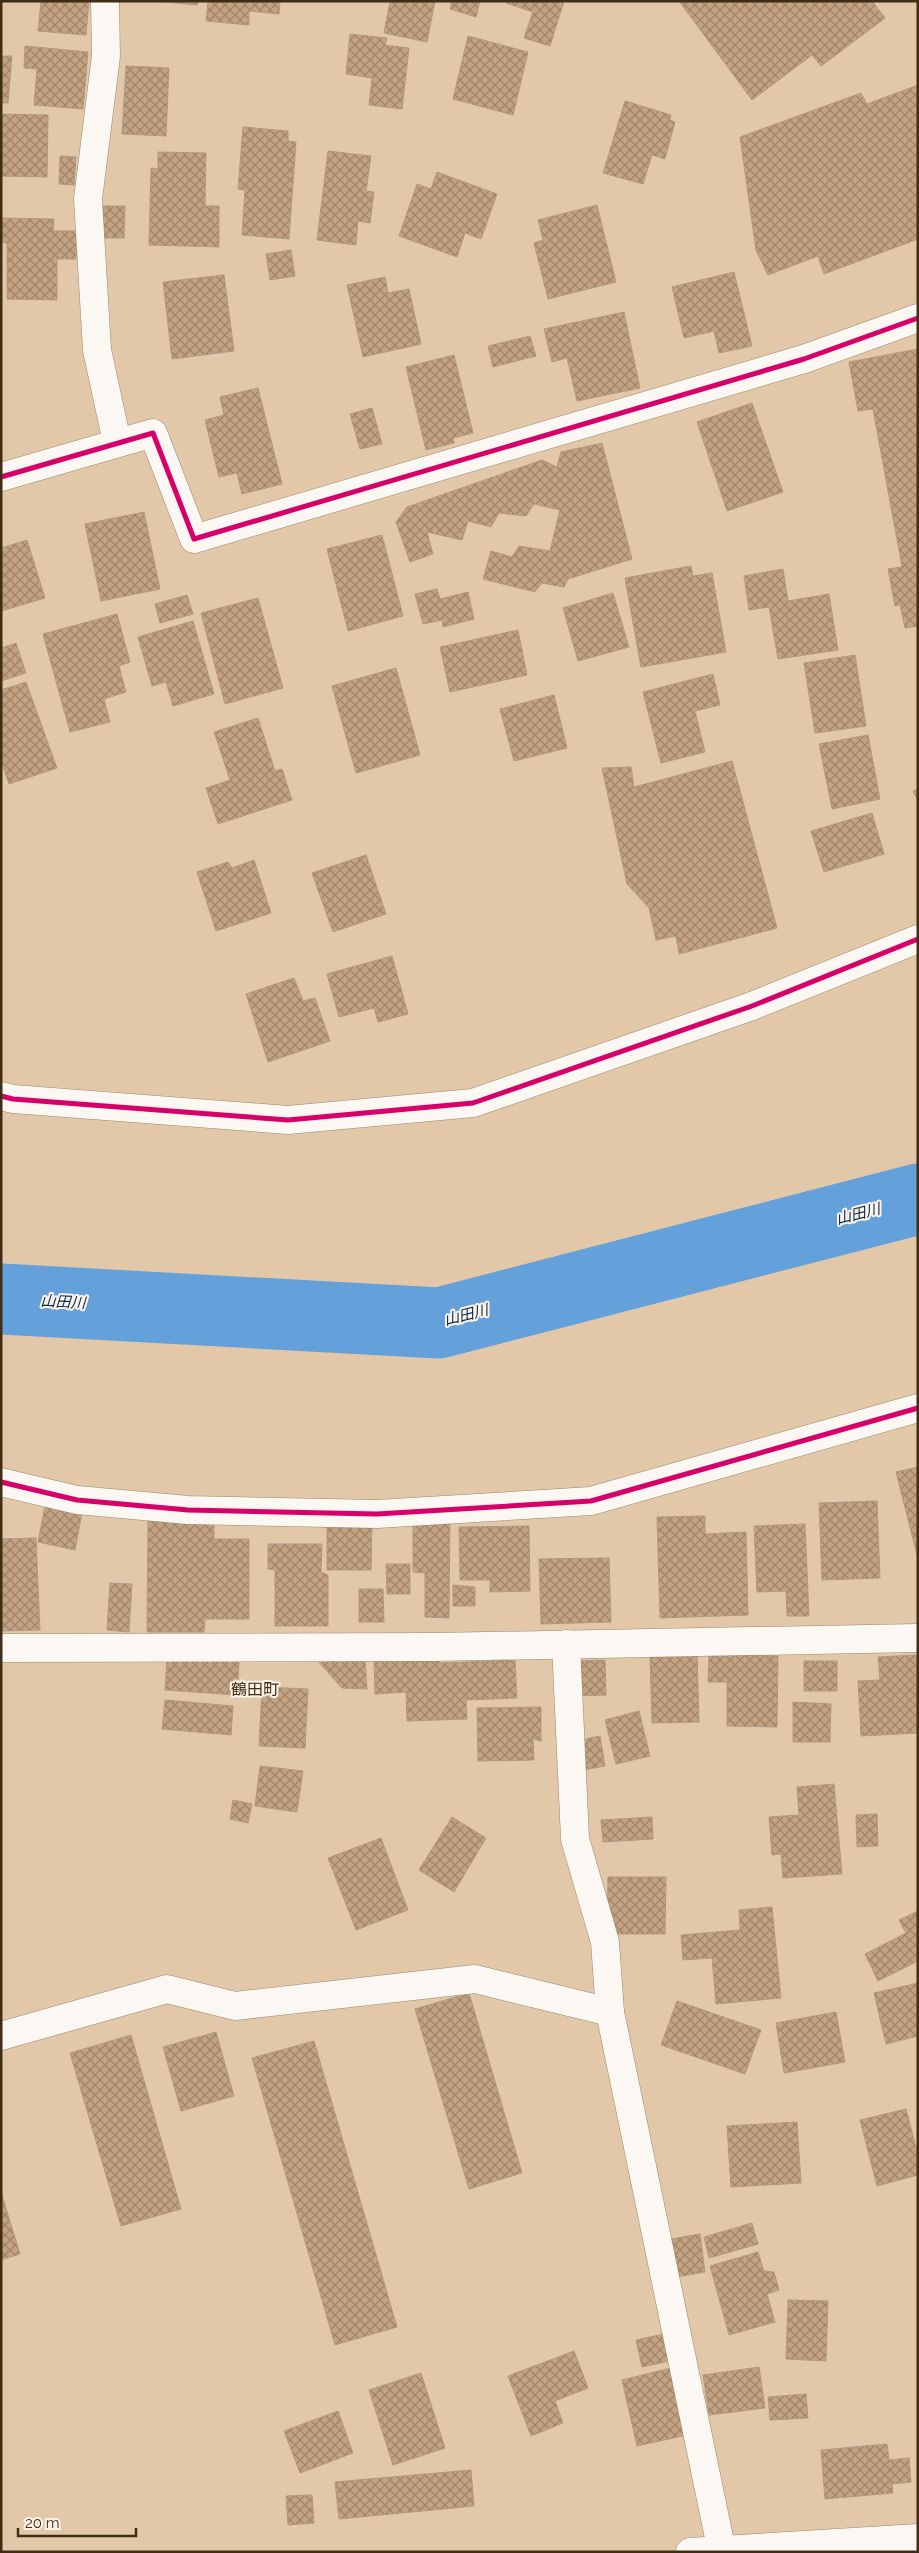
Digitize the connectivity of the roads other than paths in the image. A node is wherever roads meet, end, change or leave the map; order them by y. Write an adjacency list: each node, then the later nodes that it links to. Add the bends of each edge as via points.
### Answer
1 (106, 1): 3 (street, via 106,56 88,199 97,350)
2 (918, 318): 3 (street, via 804,359 194,539 153,433)
3 (117, 442): 4 (street)
4 (1, 477)
5 (918, 939): 6 (street, via 752,1006 473,1103 288,1120)
6 (1, 1096)
7 (918, 1408): 8 (street, via 591,1501 377,1514 188,1510 77,1500)
8 (1, 1482)
9 (918, 1638): 10 (street)
10 (566, 1644): 11 (street); 12 (street, via 575,1839 605,1942)
11 (1, 1648)
12 (610, 2012): 13 (street, via 475,1979 235,2006 167,1988); 15 (street)
13 (1, 2036)
14 (918, 2538): 15 (street)
15 (721, 2550): 16 (street)
16 (690, 2552)

